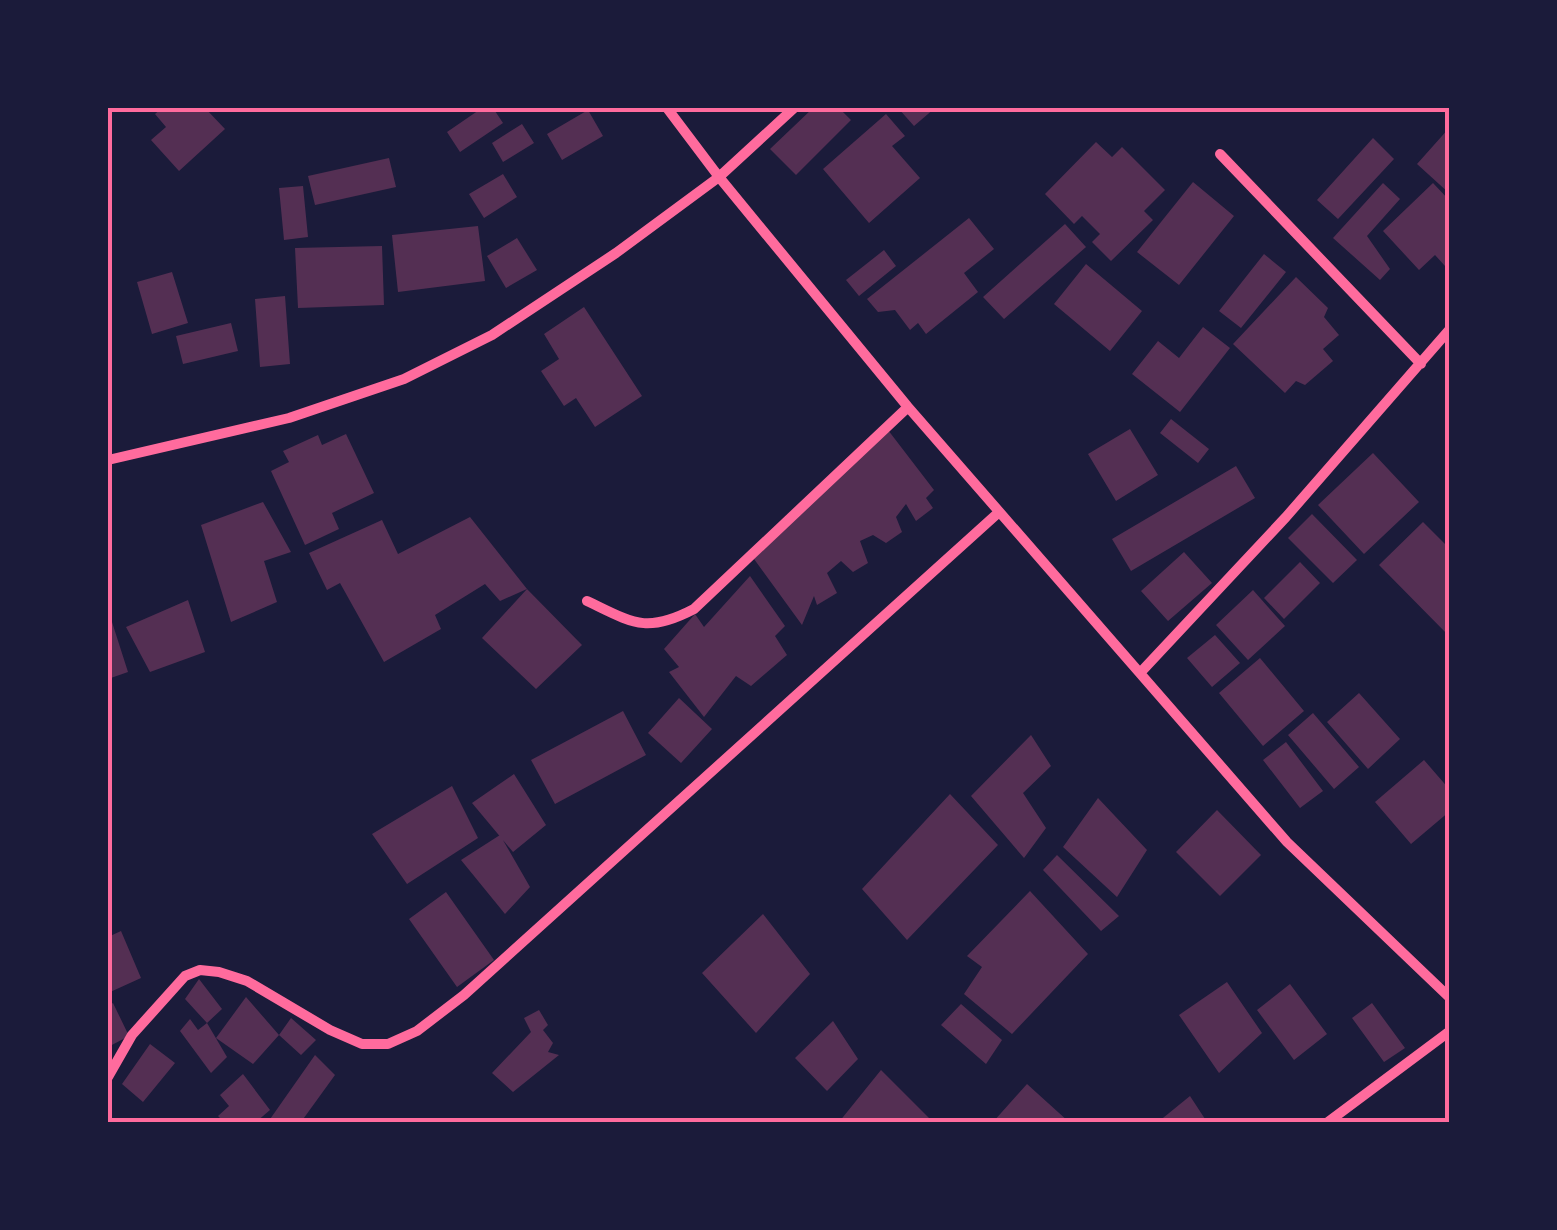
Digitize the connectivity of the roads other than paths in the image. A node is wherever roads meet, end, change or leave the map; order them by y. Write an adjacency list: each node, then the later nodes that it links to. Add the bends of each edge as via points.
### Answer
1 (666, 108): 4 (street)
2 (794, 108): 4 (street)
3 (1220, 154): 6 (street)
4 (719, 177): 7 (street); 8 (street, via 492,335 404,379 290,418)
5 (1449, 332): 6 (street)
6 (1421, 364): 11 (street)
7 (908, 407): 9 (street); 10 (street, via 694,609 671,621 636,624)
8 (108, 460)
9 (998, 512): 11 (street); 14 (street, via 418,1031 388,1044 362,1044 247,980 200,970 185,976 132,1035)
10 (587, 601)
11 (1140, 673): 12 (street, via 1288,842)
12 (1450, 998)
13 (1450, 1031): 15 (street)
14 (108, 1077)
15 (1328, 1122)

